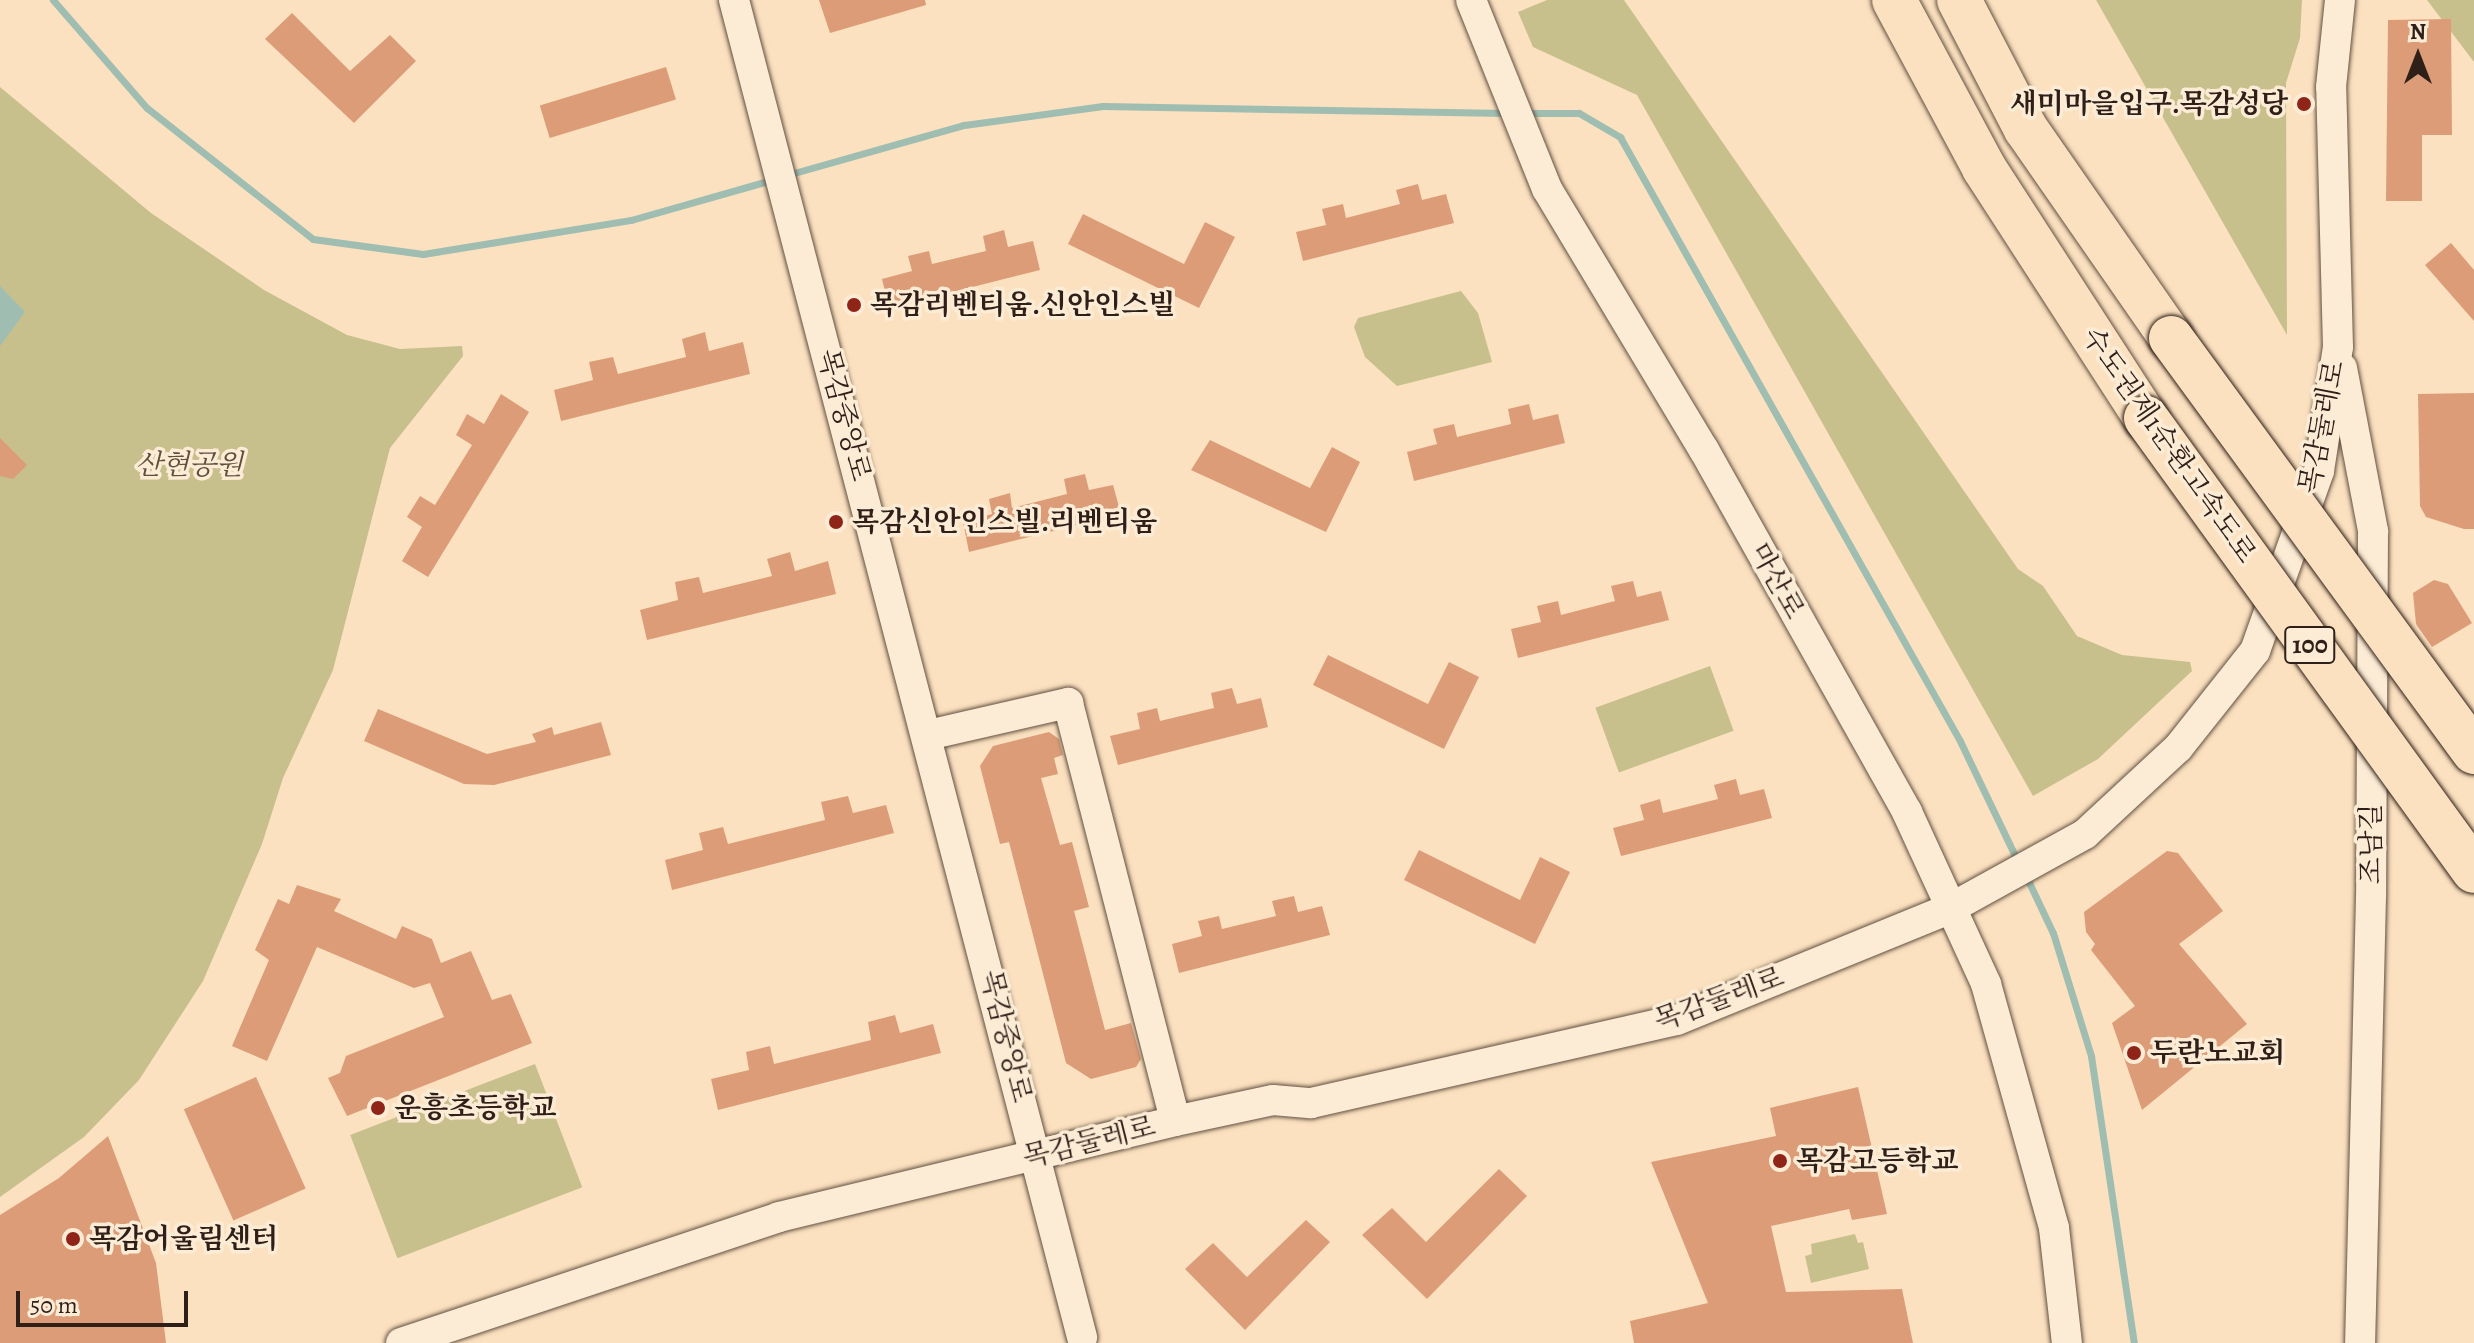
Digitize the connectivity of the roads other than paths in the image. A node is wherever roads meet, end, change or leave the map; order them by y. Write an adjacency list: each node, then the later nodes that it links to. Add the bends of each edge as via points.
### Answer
1 (734, 0): 7 (street, 목감중앙로)
2 (1471, 0): 10 (street, 마산로, via 1547,189 1704,450 1907,812)
3 (1894, 0): 9 (highway, 수도권제1순환고속도로 / 100, bridge, via 1984,168 2146,418)
4 (1959, 0): 8 (highway, 100, bridge, via 2026,129 2171,338)
5 (2340, 0): 6 (street, 목감둘레로, via 2331,87)
6 (2338, 347): 10 (street, 목감둘레로, via 2319,471 2255,651 2178,748 2085,834); 16 (street, 조남길, via 2373,531)
7 (928, 735): 11 (street, via 1068,703); 12 (street, 목감중앙로)
8 (2474, 752)
9 (2474, 871)
10 (1951, 908): 11 (street, 목감둘레로, via 1677,1020 1311,1103 1273,1100); 15 (street, 마산로, via 1986,984 2054,1228)
11 (1175, 1121): 12 (street, 목감둘레로)
12 (1037, 1156): 13 (street, 목감중앙로); 14 (street, 목감둘레로, via 779,1217)
13 (1082, 1337)
14 (401, 1343)
15 (2067, 1343)
16 (2360, 1343)

